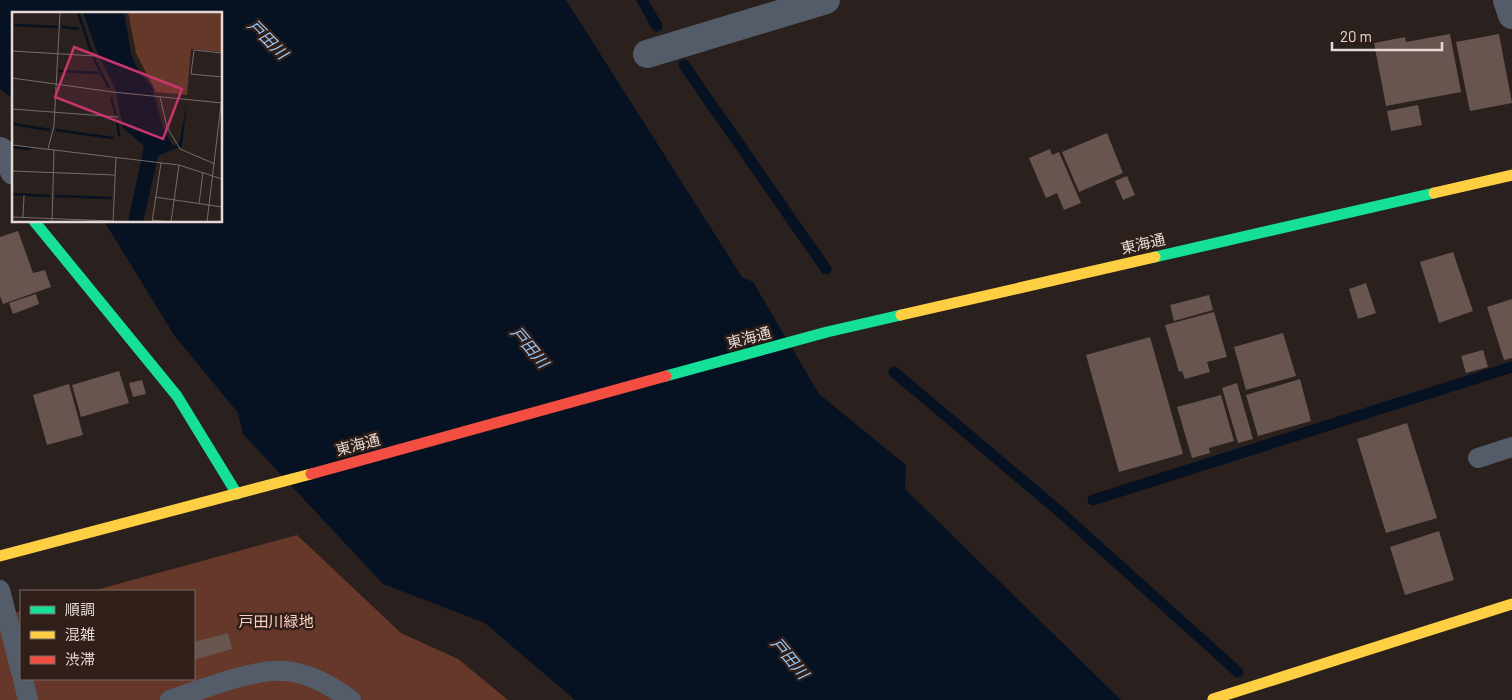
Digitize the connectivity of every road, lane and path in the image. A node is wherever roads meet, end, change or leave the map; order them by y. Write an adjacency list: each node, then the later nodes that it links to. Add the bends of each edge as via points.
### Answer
1 (826, 0): 4 (street)
2 (1507, 0): 3 (street)
3 (1512, 15)
4 (647, 54)
5 (0, 151): 6 (street)
6 (12, 166)
7 (1512, 175): 11 (main road, 東海通, via 827,332)
8 (35, 222): 11 (main road, via 177,396)
9 (1512, 447): 10 (lane)
10 (1478, 458)
11 (237, 494): 12 (main road, 東海通)
12 (0, 556)
13 (0, 590): 15 (lane)
14 (1512, 604): 17 (main road)
15 (20, 668)
16 (23, 680): 18 (lane)
17 (1213, 699)
18 (28, 700)
19 (170, 700): 20 (lane, via 252,674 284,670 332,687)
20 (351, 700)

